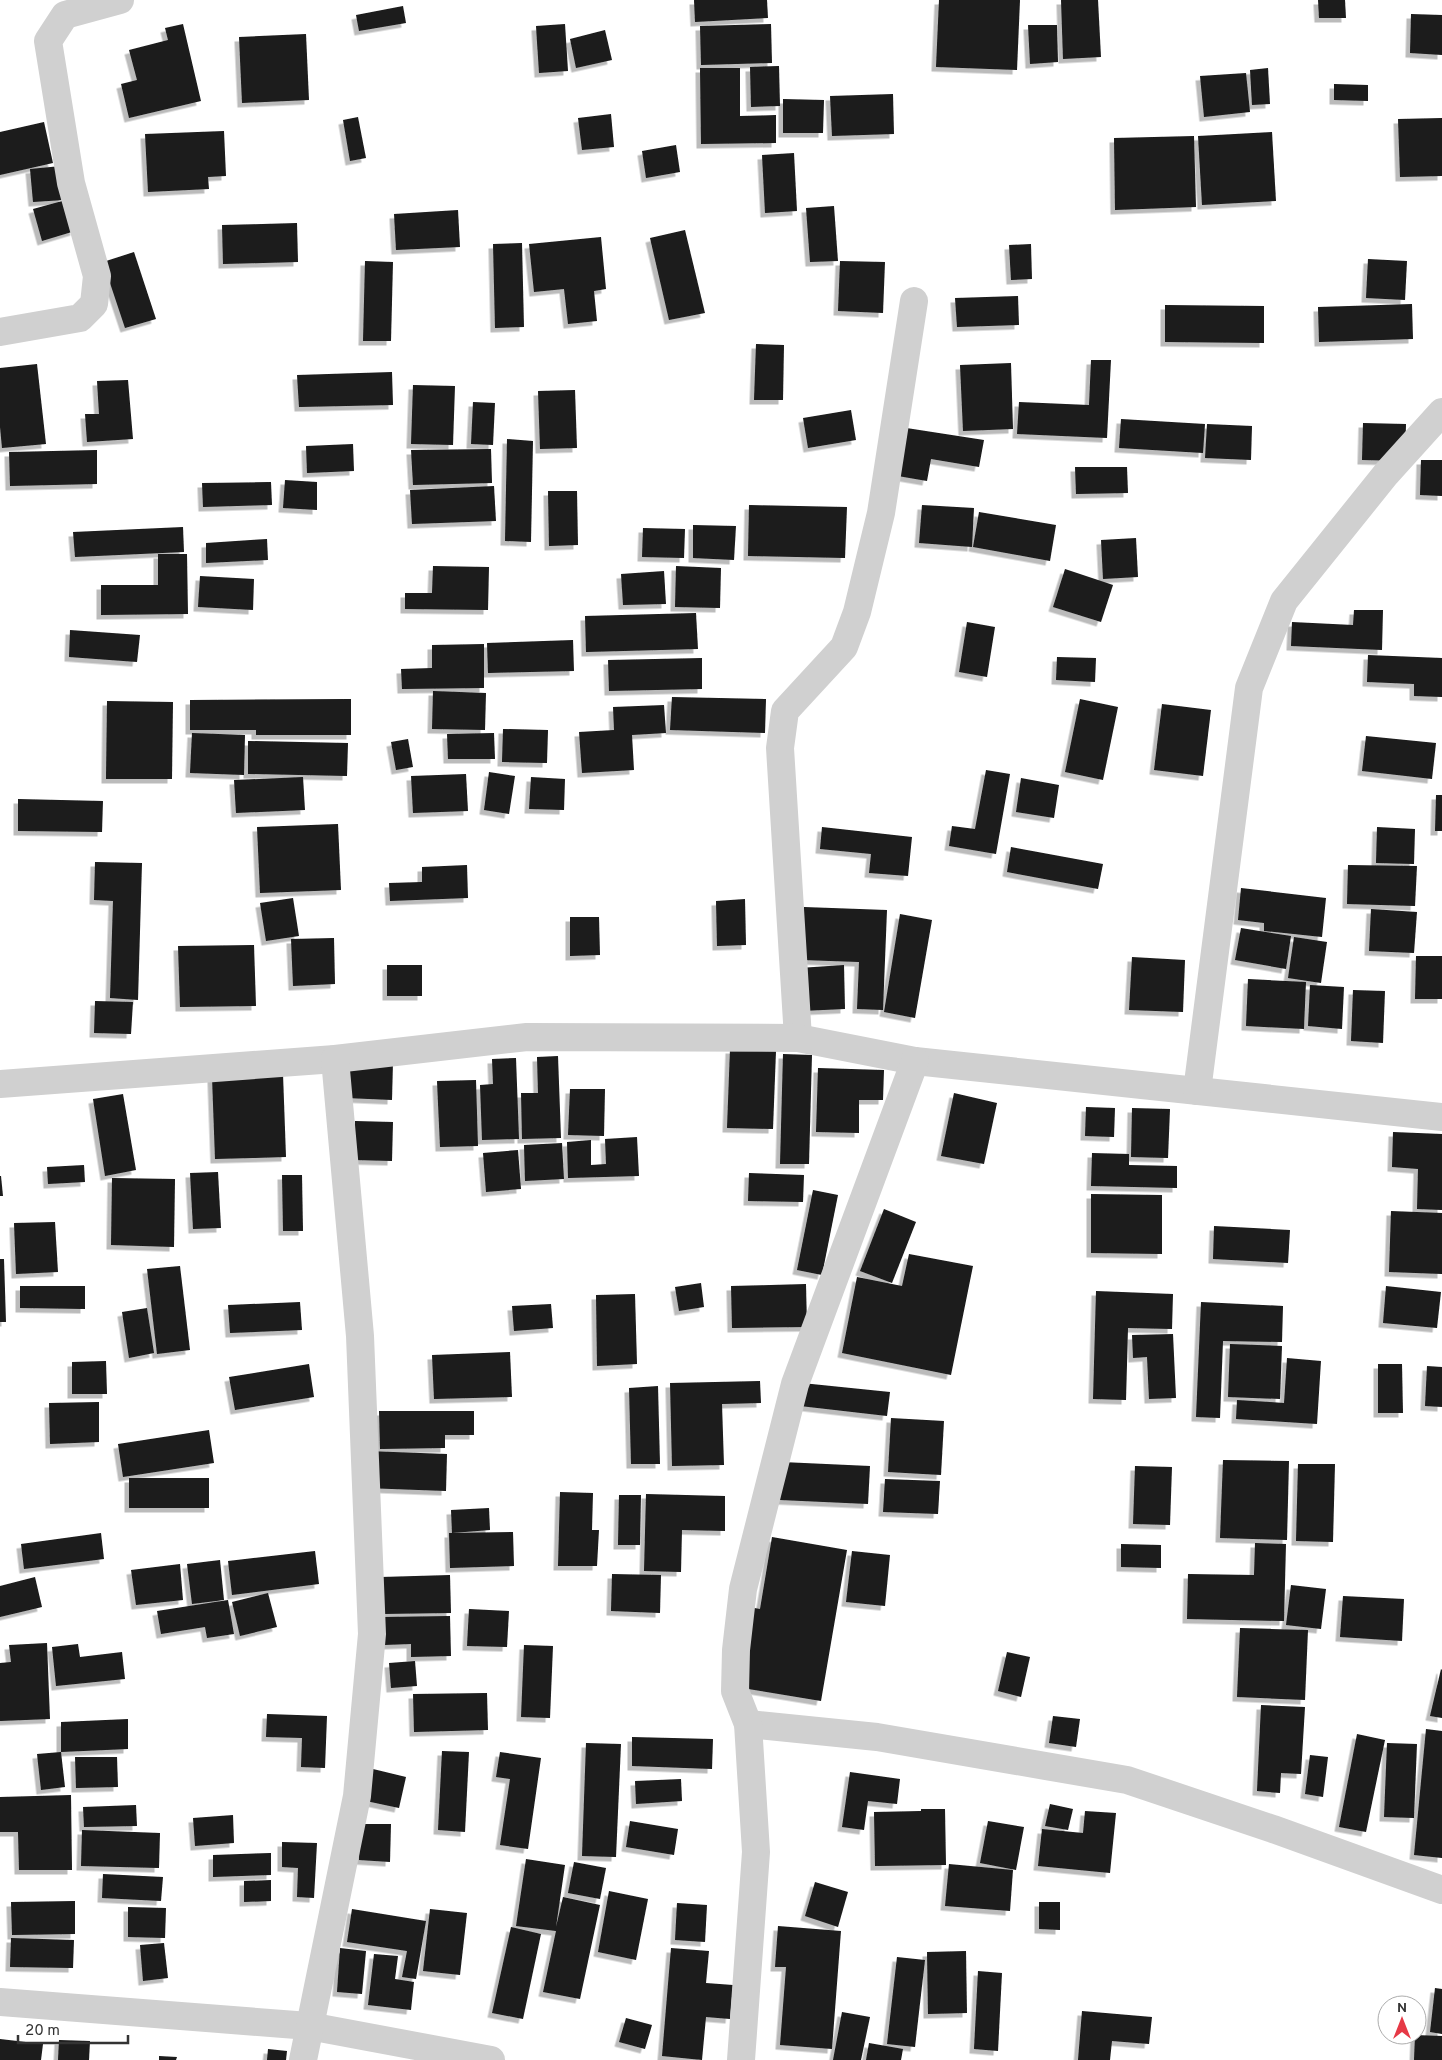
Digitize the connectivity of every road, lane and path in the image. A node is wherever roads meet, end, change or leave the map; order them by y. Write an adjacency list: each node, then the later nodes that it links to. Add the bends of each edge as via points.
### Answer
1 (120, 0): 3 (street, via 66,15 48,41 71,183 98,276 94,304 80,318)
2 (914, 301): 5 (street, via 881,513 857,612 844,647 785,711 780,748)
3 (0, 332)
4 (1442, 412): 9 (street, via 1386,474 1284,601 1249,688)
5 (798, 1038): 6 (street, via 527,1037); 7 (street)
6 (335, 1059): 8 (street); 14 (street, via 360,1336 372,1634 357,1796)
7 (916, 1060): 9 (street); 11 (street, via 795,1384 743,1589 735,1691)
8 (0, 1084)
9 (1197, 1091): 10 (street)
10 (1442, 1117)
11 (748, 1724): 12 (street, via 878,1736 1127,1780); 17 (street, via 756,1852)
12 (1442, 1890)
13 (0, 2002): 14 (street)
14 (309, 2026): 15 (street); 16 (street)
15 (303, 2060)
16 (491, 2060)
17 (741, 2060)

